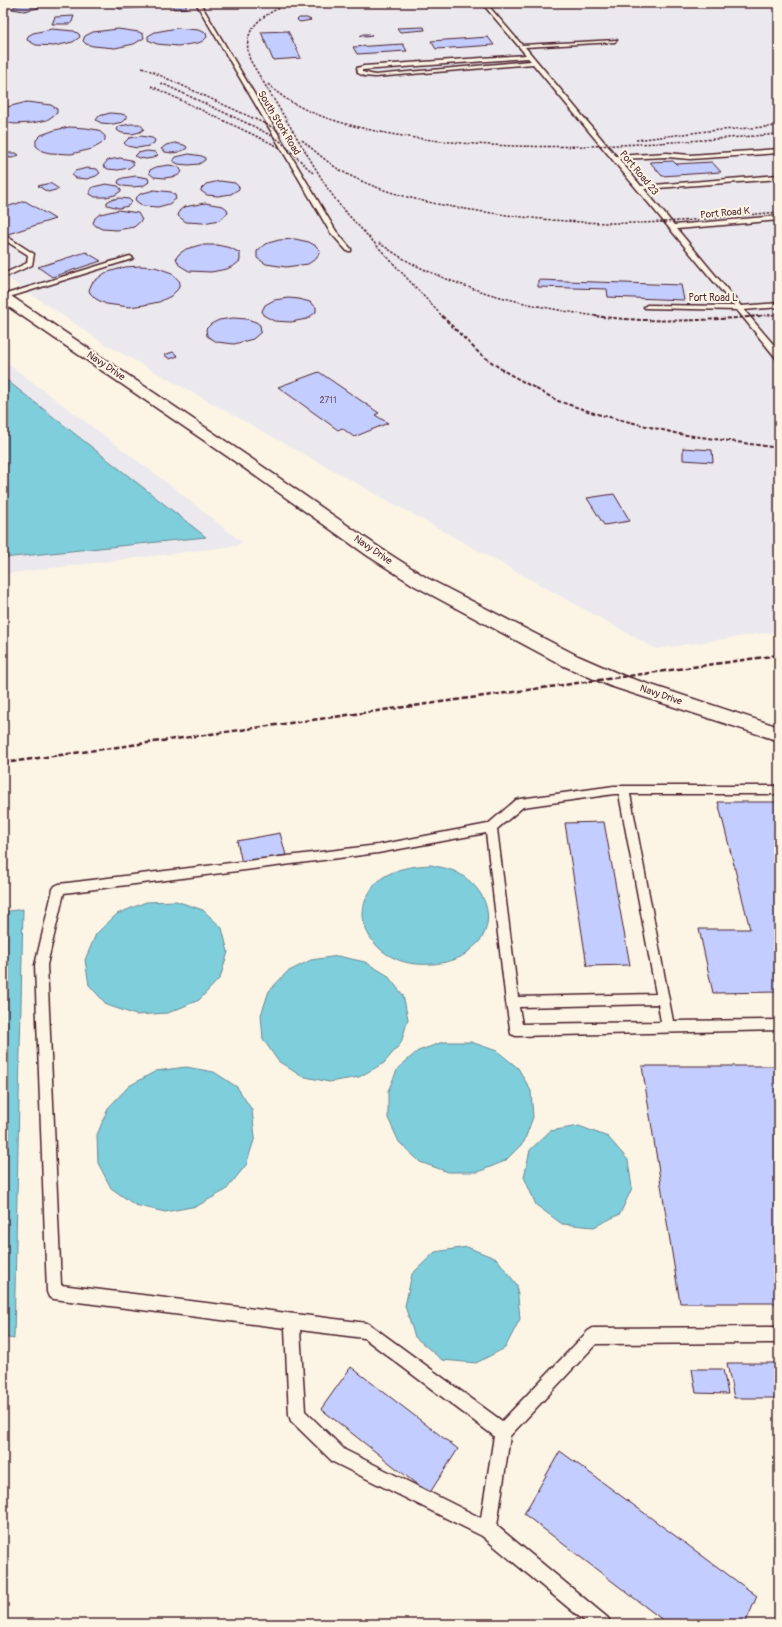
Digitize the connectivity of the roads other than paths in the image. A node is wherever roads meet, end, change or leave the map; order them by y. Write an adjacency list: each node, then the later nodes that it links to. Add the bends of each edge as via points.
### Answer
1 (198, 3): 14 (lane, South Stork Road, via 333,232)
2 (484, 3): 4 (lane, Port Road 23)
3 (615, 41): 4 (lane)
4 (521, 46): 5 (lane, Port Road 23)
5 (530, 56): 6 (lane, Port Road 23); 6 (lane, via 359,69 360,73 375,76)
6 (535, 62): 8 (lane, Port Road 23)
7 (779, 152): 8 (lane)
8 (615, 158): 10 (lane, Port Road 23)
9 (779, 178): 10 (lane)
10 (640, 188): 12 (lane, Port Road 23)
11 (779, 218): 12 (lane, Port Road K)
12 (673, 227): 20 (lane, Port Road 23)
13 (3, 236): 16 (lane, via 31,254 30,264)
14 (349, 250)
15 (130, 258): 17 (lane)
16 (3, 276)
17 (4, 297): 22 (street, Navy Drive, via 421,582 571,661 617,680)
18 (779, 305): 20 (lane, Port Road L)
19 (647, 307): 20 (lane, Port Road L)
20 (740, 308): 21 (lane, Port Road 23)
21 (779, 356)
22 (779, 734)
23 (624, 790): 24 (lane); 25 (lane, via 520,803); 26 (lane)
24 (779, 790)
25 (491, 828): 27 (lane); 30 (lane, via 378,849 59,889 41,965 54,1292)
26 (663, 999): 27 (lane); 29 (lane)
27 (512, 1002): 29 (lane, via 516,1030)
28 (779, 1025): 29 (lane)
29 (668, 1027)
30 (292, 1322): 32 (lane, via 367,1331); 33 (lane, via 297,1415 339,1456)
31 (779, 1335): 32 (lane, via 593,1336)
32 (503, 1432): 33 (lane)
33 (488, 1530): 34 (lane)
34 (602, 1624)

